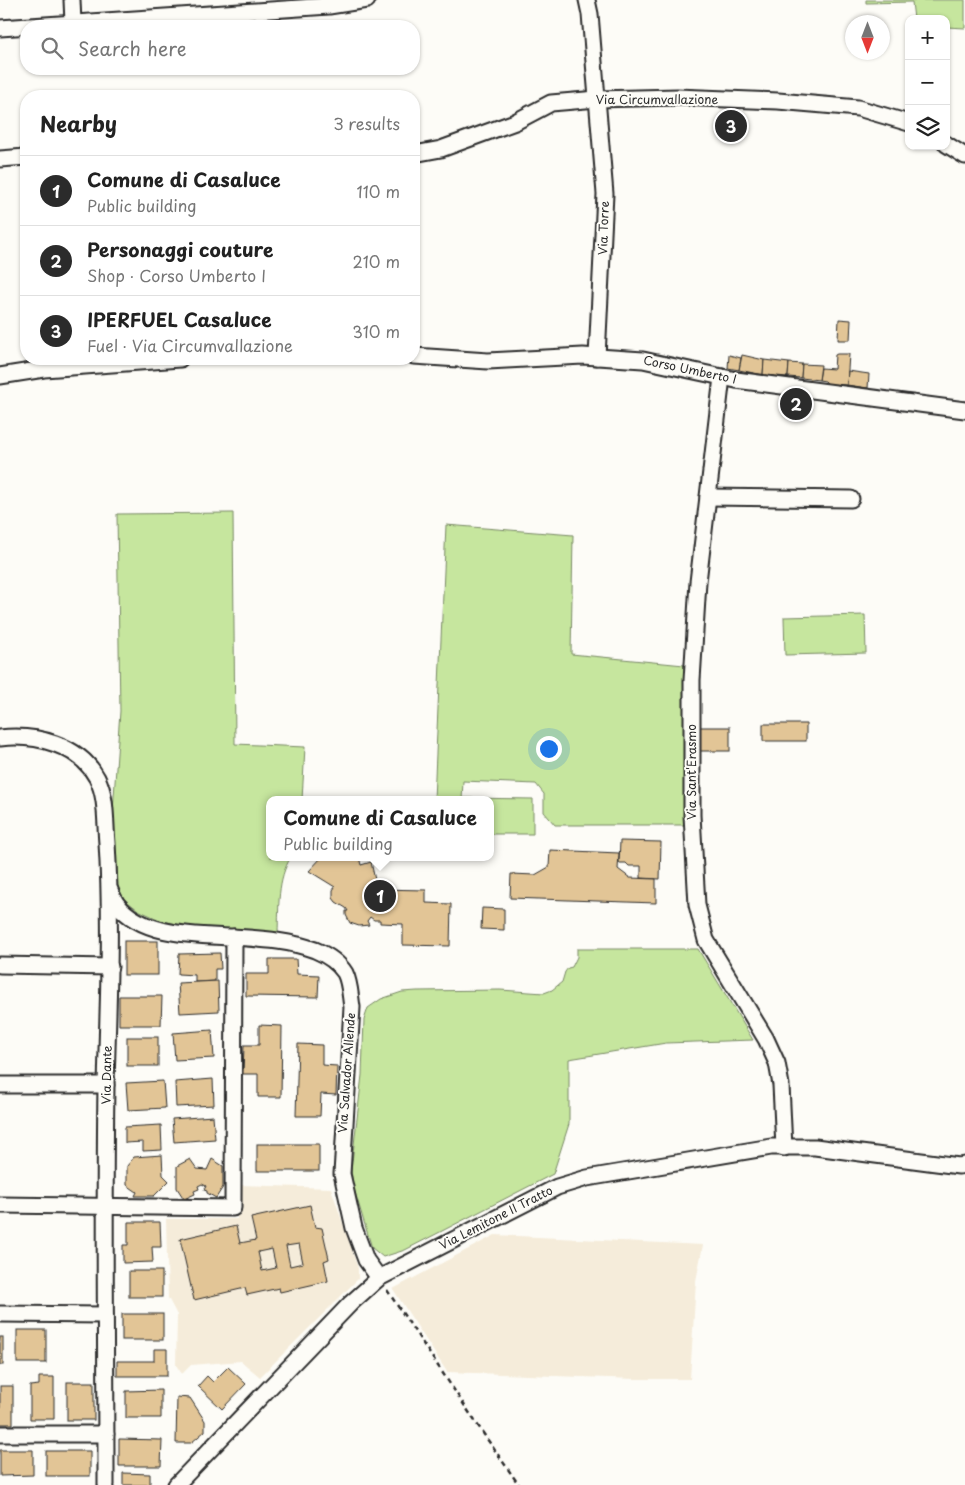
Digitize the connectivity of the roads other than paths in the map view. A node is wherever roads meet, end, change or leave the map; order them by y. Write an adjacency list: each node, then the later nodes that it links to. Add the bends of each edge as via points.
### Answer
1 (72, 0): 5 (street)
2 (366, 0): 4 (street)
3 (587, 0): 9 (street, Via Torre)
4 (329, 3): 6 (street)
5 (73, 20)
6 (111, 20)
7 (20, 27): 8 (street)
8 (0, 28)
9 (597, 100): 10 (street, Via Circumvallazione, via 678,97 778,101 858,108); 12 (street, Via Circumvallazione, via 551,103 506,125 441,149); 17 (street, Via Torre, via 605,194)
10 (905, 123)
11 (950, 147): 13 (street)
12 (420, 153)
13 (965, 156)
14 (20, 157): 15 (street)
15 (0, 159)
16 (420, 356): 17 (street, Corso Umberto I, via 488,361)
17 (597, 357): 20 (street, Corso Umberto I, via 643,360)
18 (98, 365): 19 (street)
19 (0, 376)
20 (722, 377): 21 (street, Corso Umberto I); 22 (street, Via Sant'Erasmo)
21 (965, 410)
22 (708, 497): 23 (street); 31 (street, Via Sant'Erasmo, via 698,582 692,680 692,815 697,905 706,940 777,1063 782,1092)
23 (851, 499)
24 (0, 738): 25 (street, Via Dante, via 25,737 54,743 81,759 97,778 104,804)
25 (110, 890): 26 (street, Via Salvador Allende, via 124,911 147,925 175,933); 28 (street, Via Dante)
26 (234, 937): 34 (street, via 233,1208); 35 (street, Via Salvador Allende, via 297,944 322,953 340,966 346,975 352,1021 342,1174 354,1228 366,1260)
27 (0, 965): 28 (street)
28 (110, 967): 30 (street, Via Dante)
29 (0, 1086): 30 (street)
30 (106, 1086): 34 (street, Via Dante)
31 (784, 1148): 32 (street, Via Lemitone II Tratto, via 814,1146); 35 (street, Via Lemitone II Tratto, via 771,1147 587,1178 557,1187)
32 (965, 1165)
33 (0, 1205): 34 (street)
34 (106, 1206): 37 (street, Via Dante)
35 (379, 1278): 41 (street, Via Lemitone II Tratto)
36 (0, 1314): 37 (street)
37 (105, 1314): 39 (street, Via Dante)
38 (0, 1434): 39 (street)
39 (106, 1434): 40 (street, Via Dante)
40 (106, 1485)
41 (176, 1485)

